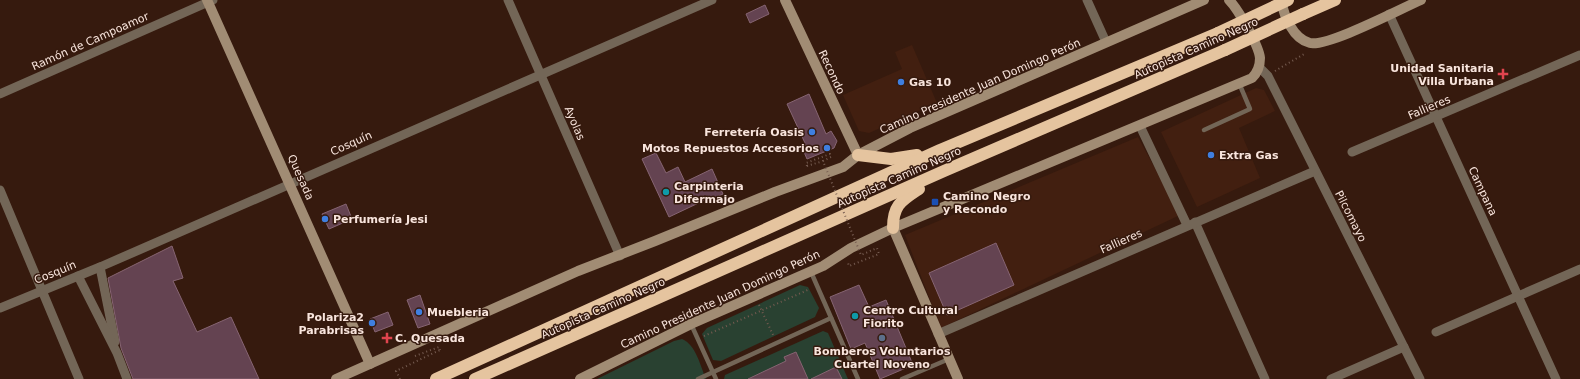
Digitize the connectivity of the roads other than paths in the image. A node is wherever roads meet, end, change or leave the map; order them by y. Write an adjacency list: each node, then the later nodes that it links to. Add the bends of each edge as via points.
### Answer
1 (508, 0): 16 (street, Ayolas)
2 (712, 0): 16 (street, Cosquín)
3 (784, 0): 24 (street, Recondo)
4 (1087, 0): 13 (street)
5 (1204, 0): 13 (street, Camino Presidente Juan Domingo Perón)
6 (1229, 0): 15 (street, via 1258,50)
7 (1281, 0): 12 (street, via 1295,34 1303,41 1312,43 1330,40)
8 (1288, 0): 22 (highway, Autopista Camino Negro, bridge, via 1218,33)
9 (1335, 0): 25 (highway, Autopista Camino Negro, bridge)
10 (1421, 0): 12 (street)
11 (209, 1): 18 (street, Ramón de Campoamor); 27 (street, Quesada)
12 (1389, 14): 19 (street, Campana)
13 (1106, 42): 24 (street, Camino Presidente Juan Domingo Perón, via 910,128)
14 (1580, 55): 19 (street, Fallieres)
15 (1259, 66): 17 (street, Camino Presidente Juan Domingo Perón, via 1256,75); 26 (street, Pilcomayo, via 1268,76)
16 (541, 73): 27 (street, Cosquín); 31 (street, Ayolas)
17 (1239, 83): 20 (street, Camino Presidente Juan Domingo Perón); 21 (lane, via 1250,109)
18 (0, 94)
19 (1436, 117): 23 (street, Fallieres); 37 (street, Campana)
20 (1140, 126): 29 (street); 30 (street, Camino Presidente Juan Domingo Perón)
21 (1204, 130)
22 (940, 150): 24 (highway, via 891,159); 51 (highway, Autopista Camino Negro)
23 (1352, 152)
24 (858, 155): 31 (street, Camino Presidente Juan Domingo Perón, via 843,167)
25 (944, 171): 30 (highway, via 902,200 893,214); 52 (highway, Autopista Camino Negro)
26 (1315, 171): 29 (street, Fallieres); 43 (street, Pilcomayo)
27 (290, 182): 32 (street, Cosquín); 46 (street, Quesada)
28 (0, 190): 36 (street)
29 (1191, 223): 42 (street, Fallieres); 59 (street)
30 (893, 228): 34 (street, Camino Presidente Juan Domingo Perón, via 851,248); 42 (street)
31 (620, 256): 46 (street, Camino Presidente Juan Domingo Perón, via 578,271)
32 (100, 266): 35 (street, Cosquín); 44 (street)
33 (1580, 269): 37 (street)
34 (811, 272): 39 (lane); 40 (street, Camino Presidente Juan Domingo Perón)
35 (78, 276): 36 (street, Cosquín); 44 (street)
36 (42, 290): 38 (street, Cosquín); 48 (street)
37 (1518, 295): 41 (street); 62 (street, Campana)
38 (0, 308)
39 (831, 318): 47 (lane); 56 (lane)
40 (691, 324): 47 (lane); 53 (street, Camino Presidente Juan Domingo Perón)
41 (1436, 332)
42 (938, 334): 45 (street)
43 (1404, 347): 60 (street); 61 (street, Pilcomayo)
44 (117, 353): 49 (street)
45 (949, 359): 57 (lane); 58 (street)
46 (370, 364): 50 (street, Camino Presidente Juan Domingo Perón)
47 (713, 372): 54 (lane); 55 (lane)
48 (79, 379)
49 (127, 379)
50 (336, 379)
51 (436, 379)
52 (475, 379)
53 (580, 379)
54 (698, 379)
55 (716, 379)
56 (858, 379)
57 (902, 379)
58 (958, 379)
59 (1265, 379)
60 (1331, 379)
61 (1420, 379)
62 (1556, 379)

